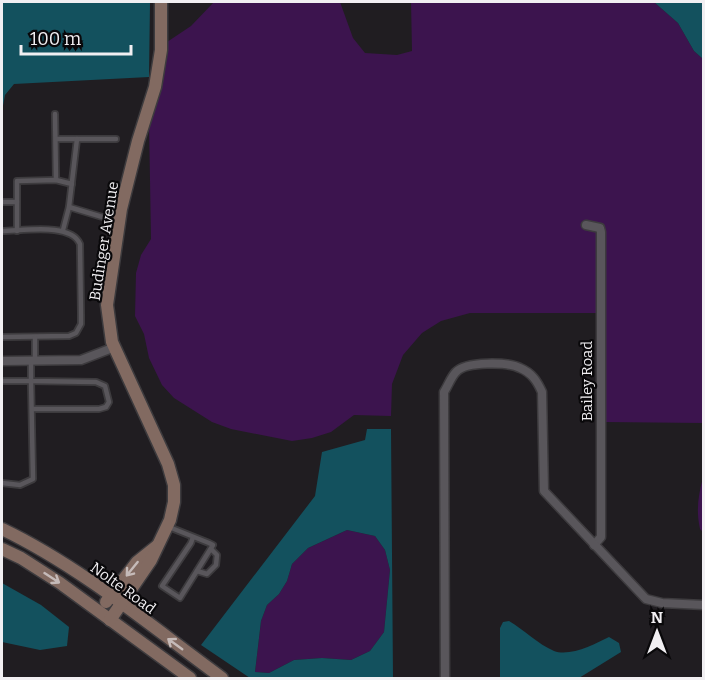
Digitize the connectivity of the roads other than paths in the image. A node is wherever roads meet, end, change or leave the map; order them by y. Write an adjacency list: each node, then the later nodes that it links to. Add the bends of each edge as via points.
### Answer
1 (161, 2): 11 (street, Budinger Avenue, via 161,50 155,87)
2 (56, 114): 3 (lane)
3 (56, 139): 4 (lane); 6 (lane)
4 (77, 139): 5 (lane); 7 (lane)
5 (116, 139)
6 (56, 180): 7 (lane); 9 (lane, via 17,181)
7 (72, 184): 10 (lane)
8 (2, 202): 9 (lane)
9 (17, 202): 15 (lane)
10 (69, 207): 11 (lane); 13 (lane)
11 (119, 222): 18 (street, Budinger Avenue, via 107,305)
12 (586, 225): 29 (street, Bailey Road, via 600,228 601,232 601,537)
13 (63, 230): 15 (lane); 17 (lane, via 78,238 80,244 81,324 69,336)
14 (2, 231): 15 (lane)
15 (17, 231)
16 (2, 337): 17 (lane)
17 (35, 337): 19 (lane)
18 (114, 347): 19 (street, via 81,360); 25 (street, Budinger Avenue, via 168,464 174,501)
19 (33, 360): 20 (street); 22 (lane)
20 (2, 361)
21 (2, 381): 22 (lane)
22 (31, 381): 23 (lane); 23 (lane, via 96,382 105,386 109,402 99,409)
23 (32, 410): 24 (lane, via 33,479 20,485)
24 (2, 483)
25 (167, 526): 27 (lane); 28 (street, Budinger Avenue)
26 (2, 529): 33 (street, Nolte Road, via 69,567)
27 (193, 537): 31 (lane, via 213,545); 32 (lane, via 162,586 180,598)
28 (158, 545): 33 (street, Budinger Avenue, one-way to 33, via 137,562); 34 (street, Budinger Avenue)
29 (594, 545): 35 (street, via 646,599); 40 (street, via 544,491 542,392 535,377 520,367 503,364 466,365 457,371 444,392)
30 (2, 549): 36 (street, one-way to 36, via 60,583)
31 (212, 549): 32 (lane); 32 (lane, via 218,555 216,565 207,574)
32 (197, 571)
33 (110, 596): 34 (street, Nolte Road); 36 (street, Budinger Avenue)
34 (121, 604): 37 (street, Budinger Avenue); 39 (street, Nolte Road, one-way to 34)
35 (704, 605)
36 (99, 612): 37 (street)
37 (110, 620): 38 (street)
38 (190, 678)
39 (222, 678)
40 (445, 678)

